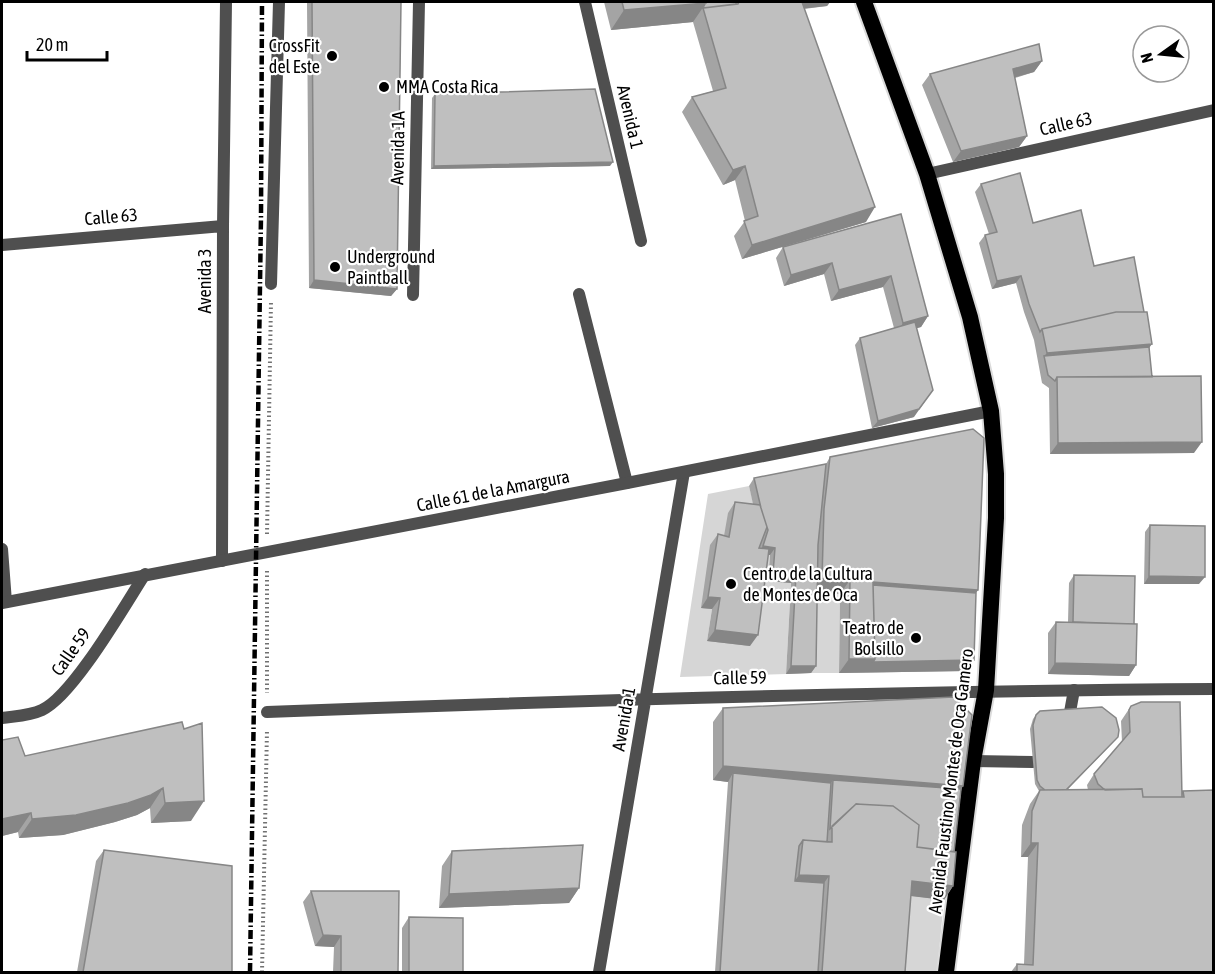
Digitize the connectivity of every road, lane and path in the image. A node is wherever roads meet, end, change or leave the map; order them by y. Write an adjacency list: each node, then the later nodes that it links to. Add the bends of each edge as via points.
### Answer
1 (226, 2): 8 (street, Avenida 3)
2 (279, 2): 11 (street)
3 (419, 2): 13 (street, Avenida 1A)
4 (585, 2): 9 (street, Avenida 1)
5 (864, 2): 7 (highway, Avenida Faustino Montes de Oca Gamero)
6 (1214, 110): 7 (street, Calle 63)
7 (927, 174): 14 (highway, Avenida Faustino Montes de Oca Gamero, via 970,317)
8 (223, 226): 10 (street, Calle 63); 19 (street, Avenida 3)
9 (640, 241)
10 (2, 245)
11 (271, 284): 18 (path)
12 (579, 294): 16 (street)
13 (413, 295)
14 (991, 411): 15 (street, Calle 61 de la Amargura); 23 (highway, Avenida Faustino Montes de Oca Gamero, via 996,518)
15 (684, 472): 16 (street, Calle 61 de la Amargura); 25 (street, Avenida 1)
16 (627, 483): 18 (street, Calle 61 de la Amargura)
17 (2, 549): 21 (street)
18 (267, 553): 19 (street, Calle 61 de la Amargura); 26 (path)
19 (222, 561): 20 (street, Calle 61 de la Amargura)
20 (145, 574): 21 (street, Calle 61 de la Amargura); 28 (street, Calle 59, via 63,694 43,710)
21 (4, 602)
22 (1214, 689): 24 (street, Calle 59)
23 (986, 690): 24 (street, Calle 59); 25 (street, Calle 59); 29 (highway, Avenida Faustino Montes de Oca Gamero)
24 (1074, 690): 27 (street)
25 (646, 698): 26 (street, Calle 59); 32 (street, Avenida 1)
26 (267, 712): 31 (path)
27 (1070, 712)
28 (2, 718)
29 (973, 761): 30 (street); 33 (highway, Avenida Faustino Montes de Oca Gamero)
30 (1033, 762)
31 (262, 972)
32 (599, 972)
33 (946, 972)

